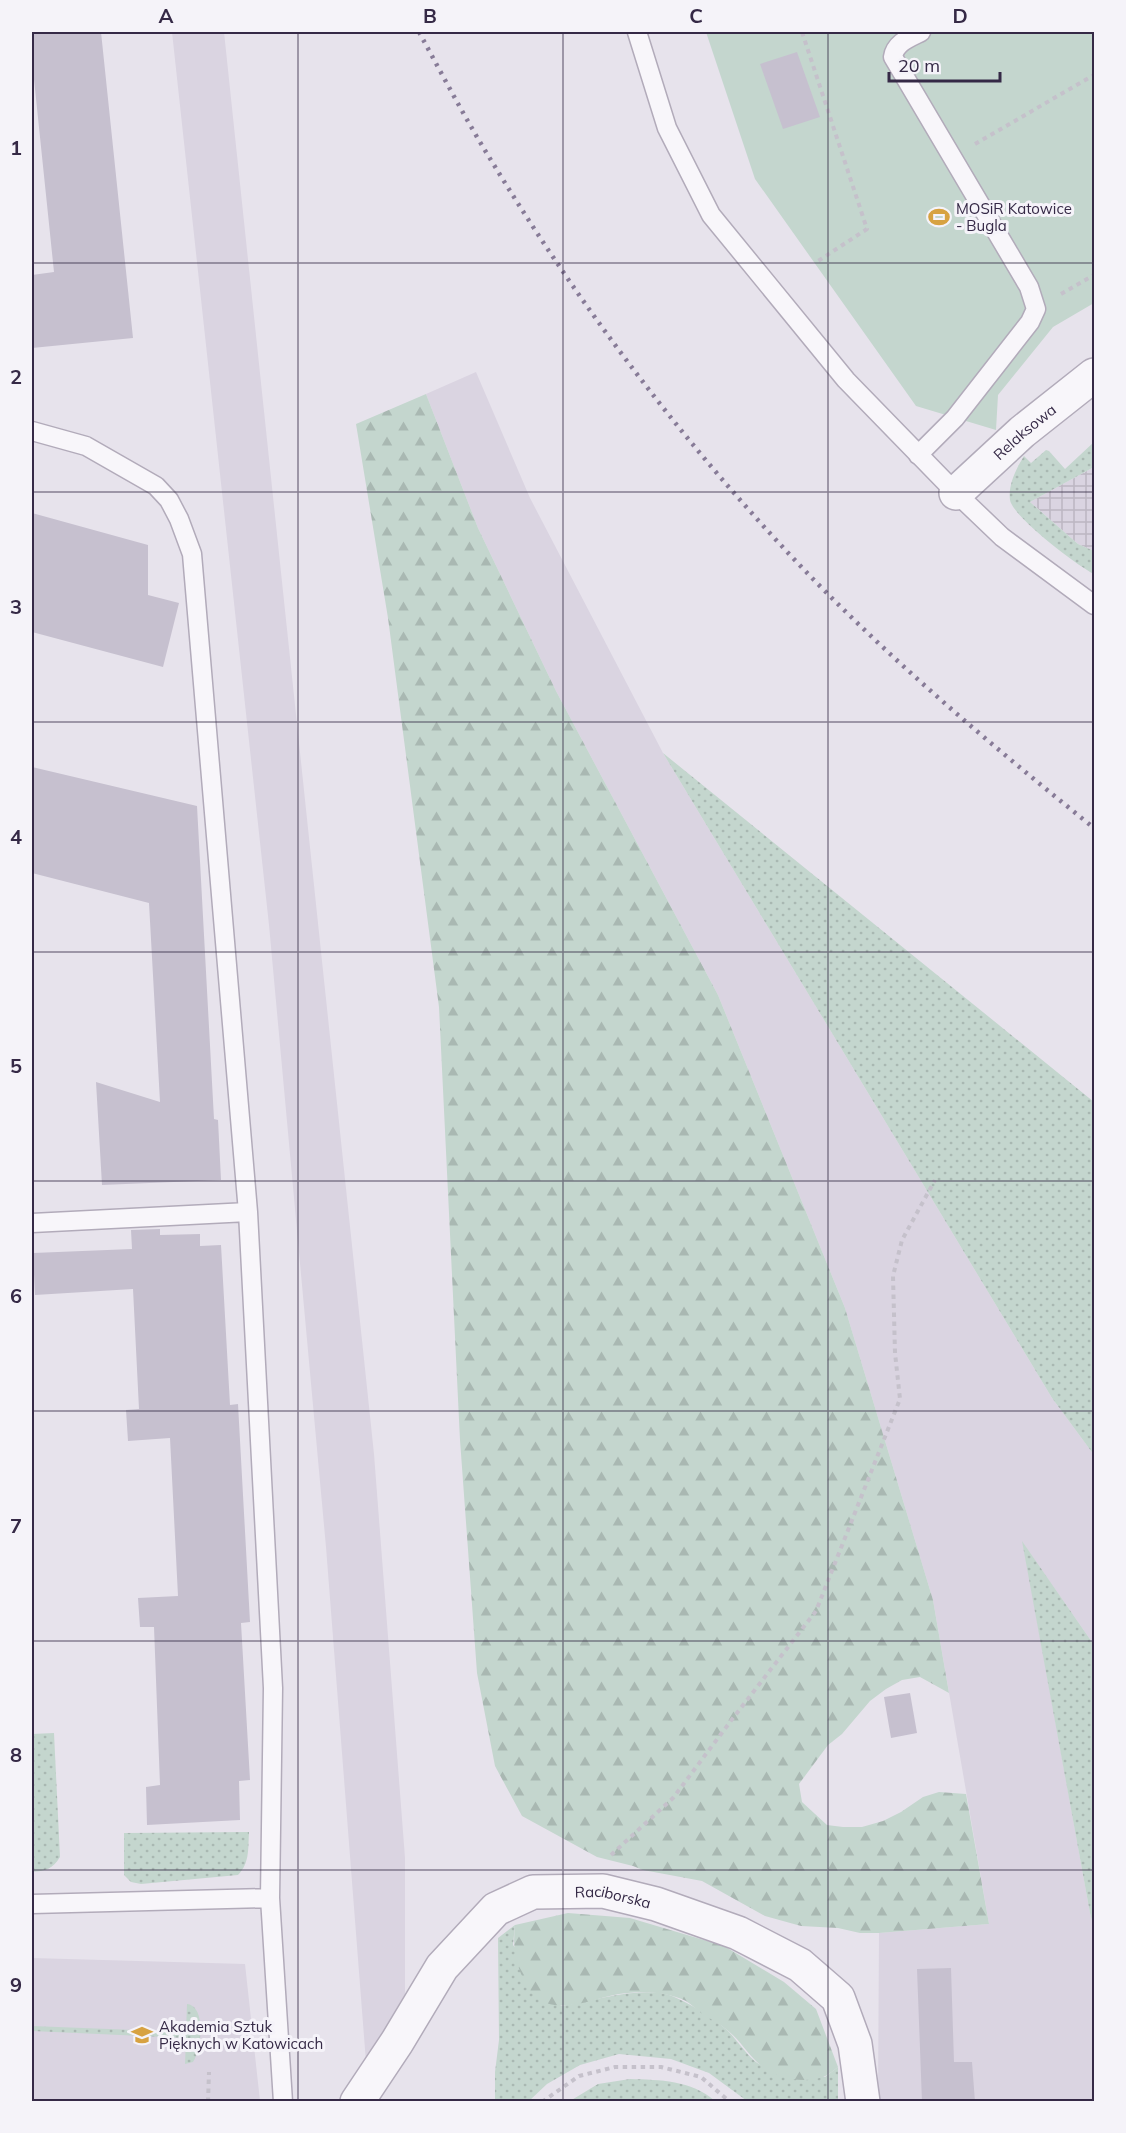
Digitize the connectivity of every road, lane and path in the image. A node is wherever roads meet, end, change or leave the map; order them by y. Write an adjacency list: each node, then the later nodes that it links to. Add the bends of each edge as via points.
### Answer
1 (637, 32): 11 (lane, via 667,128 711,215 846,380)
2 (802, 32): 6 (path, via 867,229)
3 (921, 32): 5 (lane, via 900,44 893,57)
4 (1095, 75): 5 (path)
5 (952, 157): 8 (lane, via 1029,287)
6 (815, 263)
7 (1095, 276): 8 (path)
8 (1036, 309): 11 (lane, via 956,418)
9 (1095, 375): 12 (street, Relaksowa, via 1022,432)
10 (32, 431): 15 (lane, via 86,446 156,486 170,500 192,555)
11 (918, 454): 12 (lane)
12 (956, 494): 13 (lane, via 1002,537)
13 (1095, 605)
14 (935, 1180): 17 (path, via 902,1240 893,1276 900,1399 816,1611 673,1798 609,1857)
15 (248, 1212): 16 (lane); 18 (lane, via 273,1688)
16 (32, 1223)
17 (603, 1891): 23 (street, Raciborska, via 533,1892 496,1909 442,1967); 26 (street, Raciborska, via 656,1904 738,1933 800,1965 838,1998 855,2044)
18 (270, 1898): 19 (lane); 22 (lane)
19 (32, 1904)
20 (209, 2072): 21 (path)
21 (208, 2102)
22 (283, 2102)
23 (357, 2102)
24 (542, 2102): 25 (path, via 579,2076 615,2067 661,2067 701,2077)
25 (730, 2102)
26 (863, 2102)

